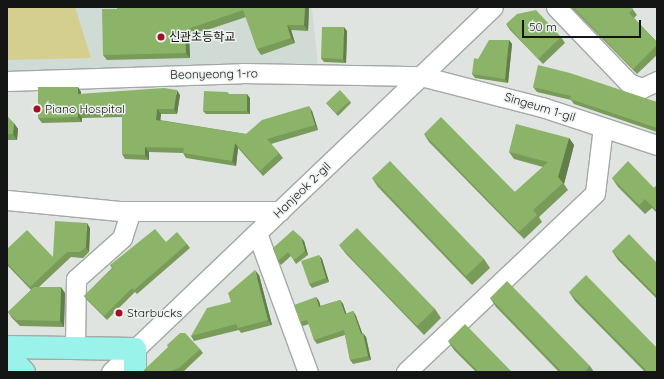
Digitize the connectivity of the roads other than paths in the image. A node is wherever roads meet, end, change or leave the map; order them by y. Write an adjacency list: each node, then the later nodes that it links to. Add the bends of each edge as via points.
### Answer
1 (493, 7): 3 (street, Hanjeok 2-gil)
2 (556, 7): 5 (street, via 629,83)
3 (421, 76): 4 (street, Beonyeong 1-ro, via 242,73); 6 (street, Singeum 1-gil, via 486,91); 9 (street, Hanjeok 2-gil)
4 (7, 82)
5 (650, 85)
6 (604, 127): 7 (street, Singeum 1-gil); 20 (street, via 595,193)
7 (657, 146)
8 (7, 200): 10 (street)
9 (280, 210): 10 (street); 11 (street, Hanjeok 2-gil)
10 (132, 211): 13 (street, via 122,238 76,279)
11 (257, 233): 14 (street, Hanjeok 2-gil); 19 (street)
12 (7, 347): 13 (main road)
13 (75, 348): 14 (main road)
14 (134, 349): 17 (street, Hanjeok 2-gil); 18 (main road)
15 (7, 354): 16 (main road)
16 (24, 372)
17 (111, 372)
18 (135, 372)
19 (308, 372)
20 (406, 372)

